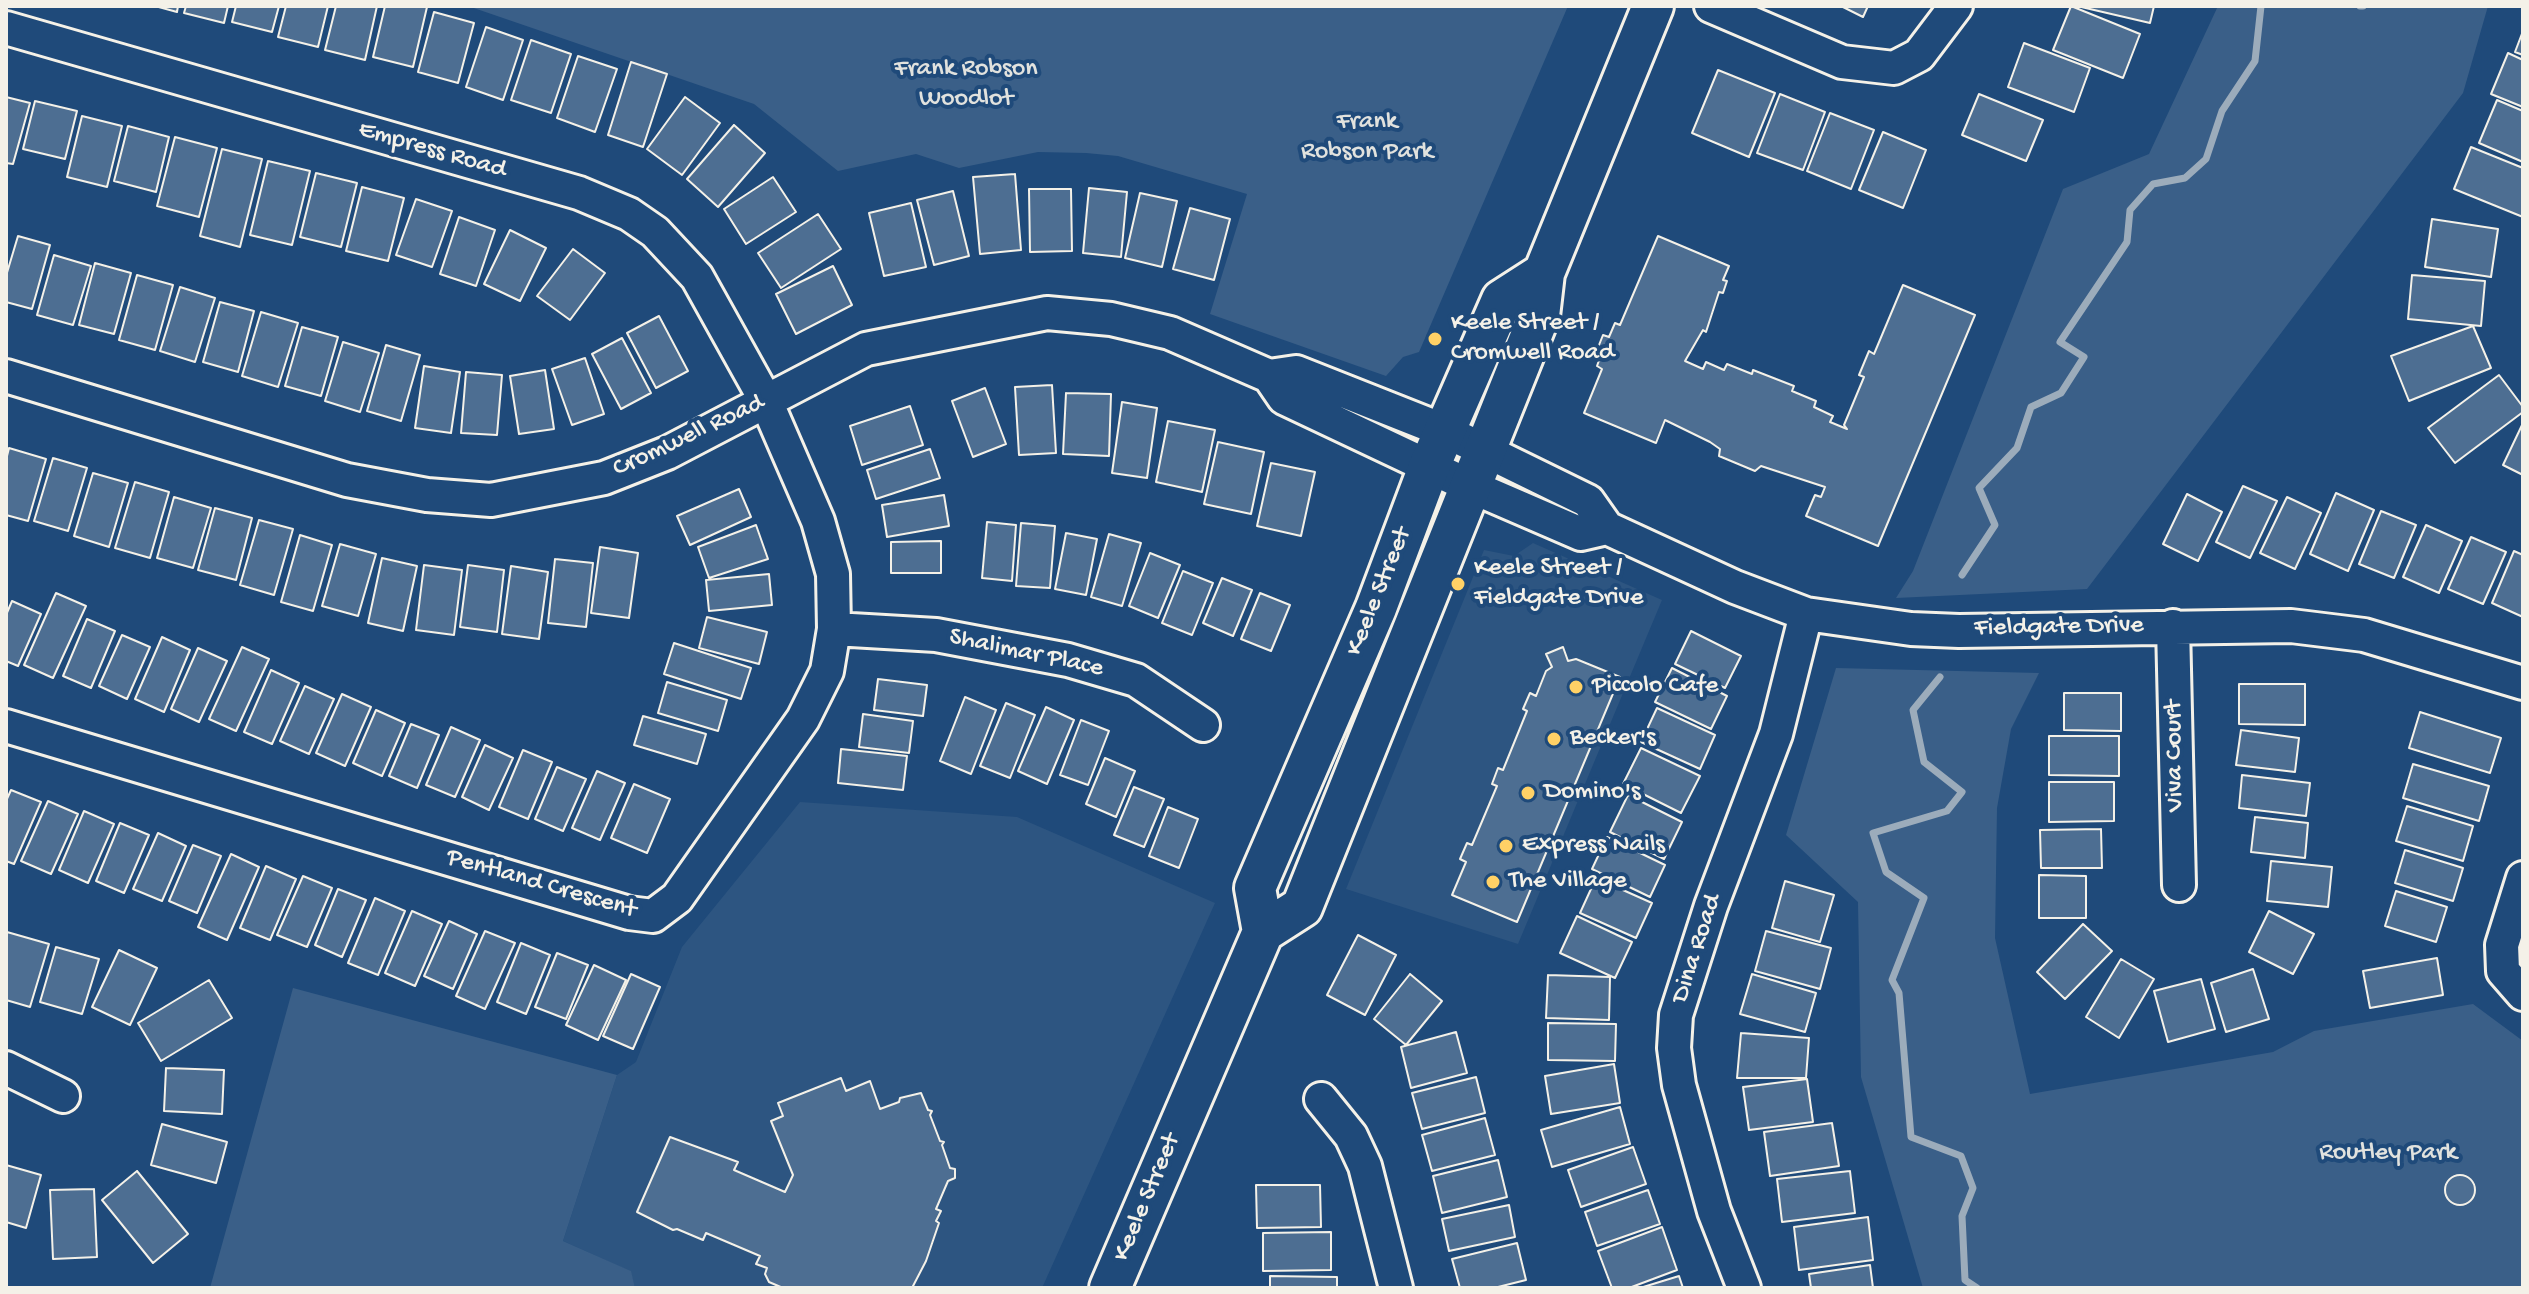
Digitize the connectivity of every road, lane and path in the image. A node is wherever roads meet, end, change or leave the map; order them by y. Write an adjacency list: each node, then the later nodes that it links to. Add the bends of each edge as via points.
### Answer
1 (1653, 6): 5 (main road, Keele Street)
2 (1711, 6): 3 (street, via 1842,62 1894,68 1919,55)
3 (1956, 6)
4 (6, 28): 8 (street, Empress Road, via 579,193 629,214 655,232 697,277)
5 (1544, 273): 9 (main road, Keele Street, via 1502,300); 10 (main road, Keele Street, via 1539,316)
6 (6, 376): 8 (street, Cromwell Road, via 347,480 491,500 604,478 667,453)
7 (1269, 376): 8 (street, Cromwell Road, via 1170,333 1111,319 1047,313 866,349); 9 (street, Cromwell Road, via 1296,372); 11 (street, Cromwell Road, via 1284,398)
8 (766, 401): 16 (street, Pentland Crescent, via 818,521 833,574)
9 (1445, 431): 10 (street, Fieldgate Drive); 11 (main road, Keele Street)
10 (1485, 450): 12 (main road, Keele Street); 13 (street, Fieldgate Drive, via 1588,501)
11 (1429, 467): 12 (street, Fieldgate Drive); 22 (main road, Keele Street, via 1376,608 1255,888)
12 (1470, 486): 13 (street, Fieldgate Drive, via 1581,534); 22 (main road, Keele Street, via 1302,907)
13 (1607, 528): 14 (street, Fieldgate Drive)
14 (1806, 614): 15 (street, Fieldgate Drive, via 1959,631); 29 (street, Dina Road, via 1776,734 1676,1015 1679,1085 1714,1211)
15 (2173, 626): 17 (street, Fieldgate Drive, via 2291,626 2364,635); 21 (street, Viva Court)
16 (834, 629): 18 (street, Shalimar Place, via 936,635 1068,660 1136,680); 19 (street, Pentland Crescent, via 827,671 803,719 677,898 653,916)
17 (2523, 683)
18 (1203, 725)
19 (6, 726)
20 (2523, 878): 23 (street, via 2502,945 2503,971)
21 (2179, 885)
22 (1263, 932): 27 (main road, Keele Street)
23 (2523, 994)
24 (6, 1068): 25 (street)
25 (63, 1096)
26 (1321, 1099): 28 (street, via 1351,1136 1365,1166)
27 (1110, 1288)
28 (1396, 1288)
29 (1744, 1288)

